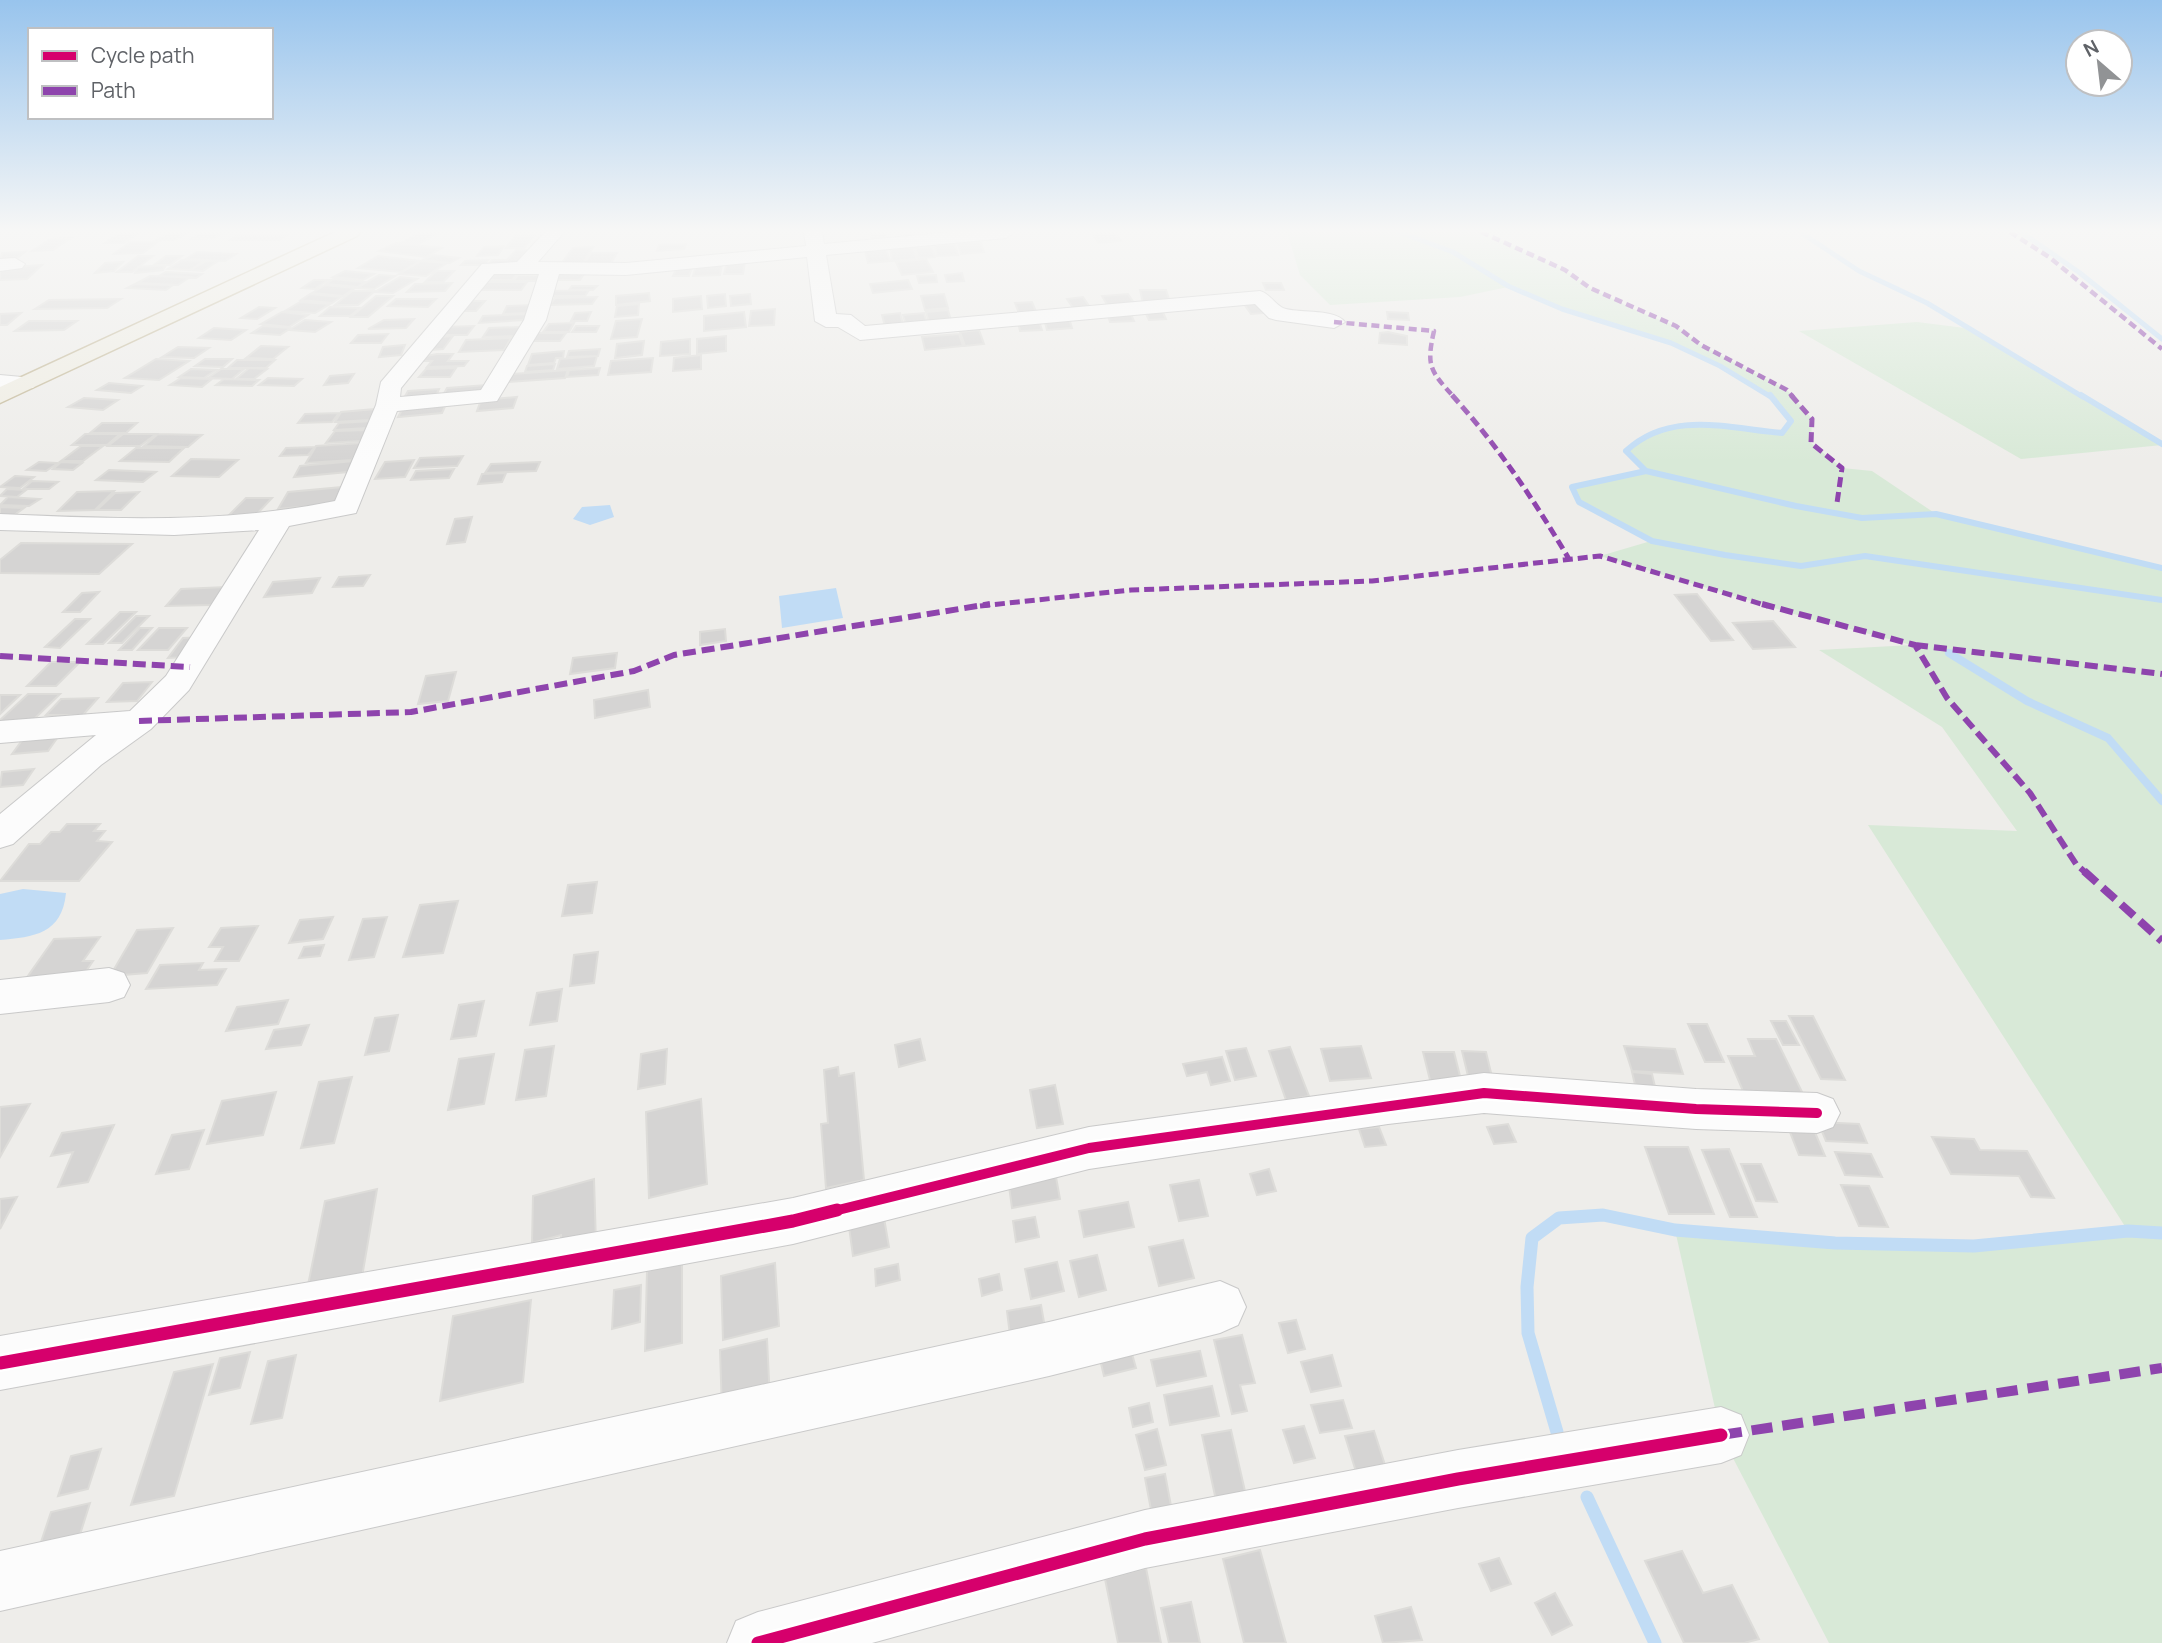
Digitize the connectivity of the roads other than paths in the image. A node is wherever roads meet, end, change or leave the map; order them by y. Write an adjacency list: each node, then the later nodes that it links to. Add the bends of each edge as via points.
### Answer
1 (185, 309): 9 (highway)
2 (455, 309): 11 (street, via 389,387)
3 (538, 309): 11 (street, via 489,396)
4 (824, 309): 5 (street, via 826,321 843,320 860,333)
5 (1130, 309)
6 (1271, 309): 7 (street, via 1276,314)
7 (1334, 323)
8 (0, 382): 9 (street)
9 (25, 383): 10 (highway)
10 (0, 396)
11 (388, 405): 12 (street, via 346,507)
12 (281, 519): 13 (street, via 200,528); 14 (street, via 178,683)
13 (0, 522)
14 (139, 721): 15 (street); 16 (street, via 89,757)
15 (0, 732)
16 (0, 835)
17 (109, 985): 18 (street)
18 (0, 997)
19 (1817, 1113): 21 (street, via 1696,1110 1484,1093 1388,1104 1089,1148 793,1221)
20 (1220, 1307): 23 (street)
21 (0, 1363)
22 (1721, 1435): 24 (street, via 1145,1539)
23 (0, 1581)
24 (758, 1643)

